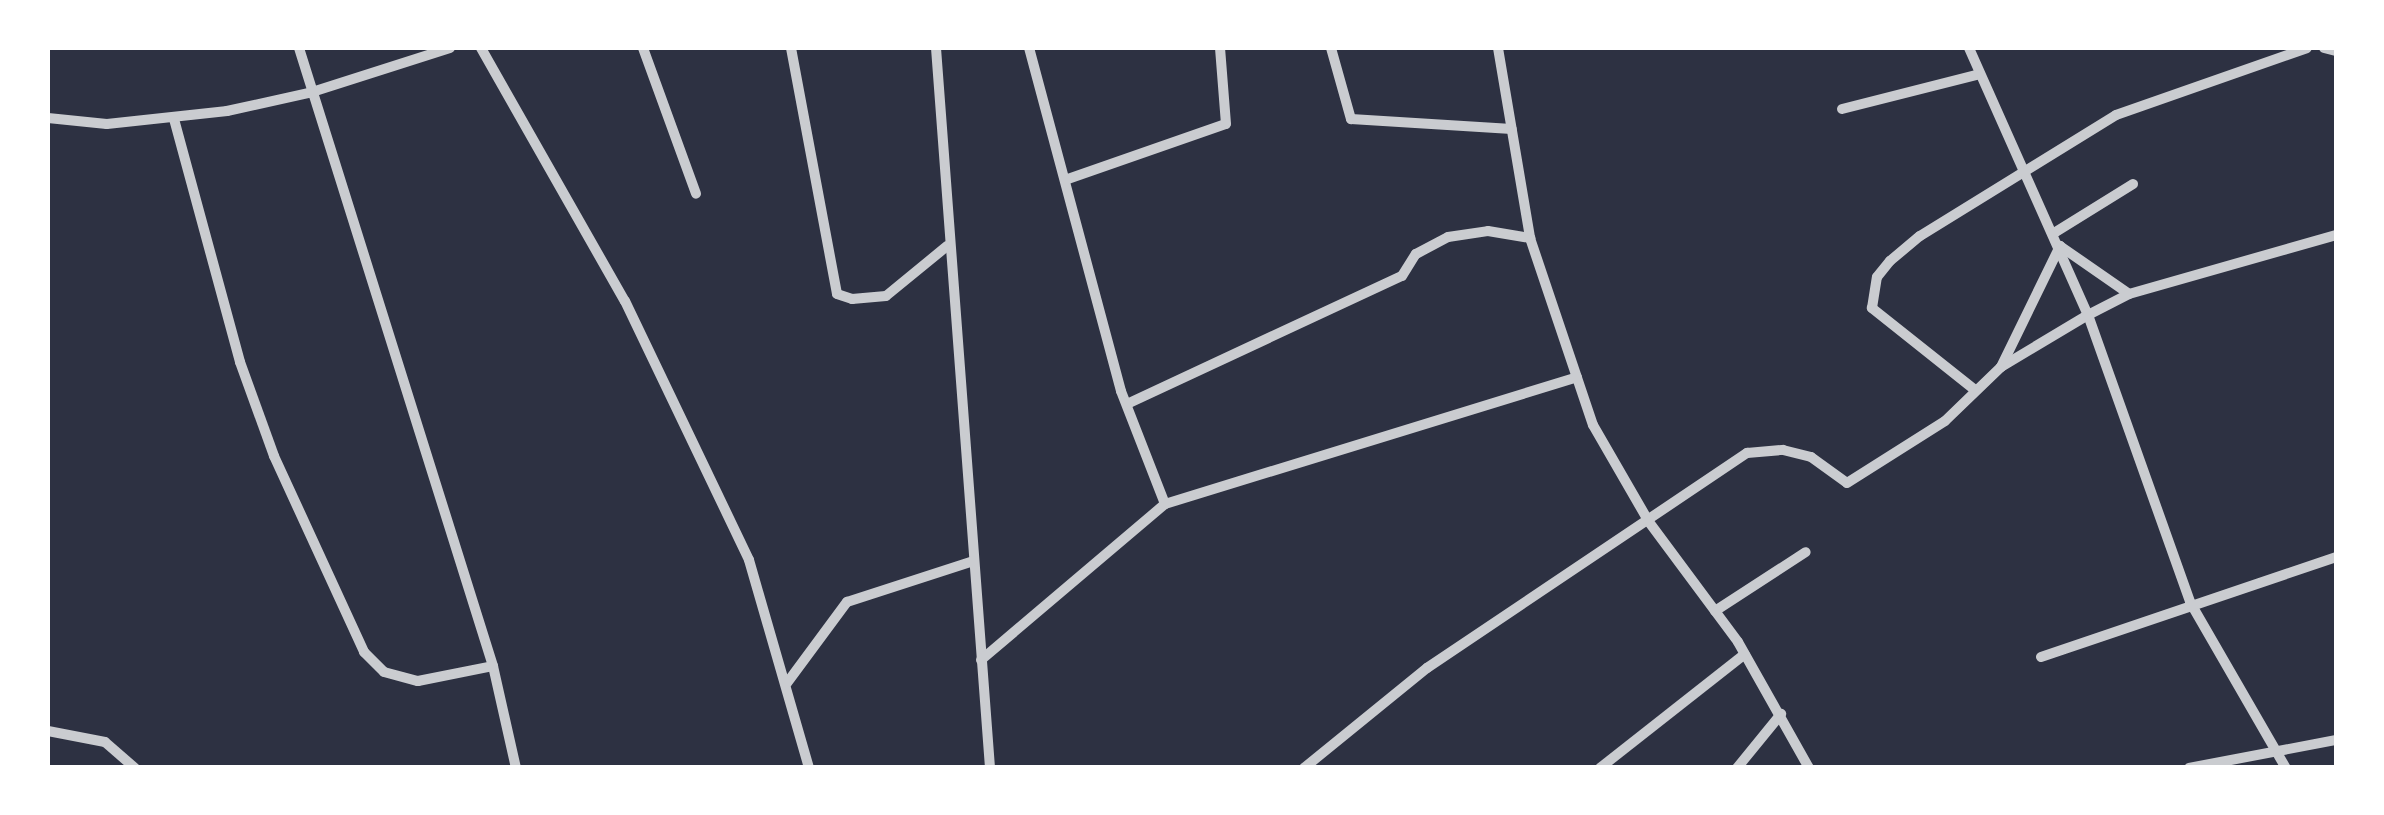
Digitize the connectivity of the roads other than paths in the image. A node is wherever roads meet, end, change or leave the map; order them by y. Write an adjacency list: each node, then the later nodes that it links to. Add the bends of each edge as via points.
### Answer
1 (299, 48): 16 (street)
2 (450, 48): 16 (street)
3 (480, 48): 47 (street, via 633,318 750,560)
4 (643, 48): 24 (street)
5 (792, 48): 28 (street, via 837,294 886,296)
6 (936, 48): 28 (street)
7 (1028, 48): 22 (street)
8 (1220, 48): 22 (street, via 1226,124)
9 (1331, 48): 20 (street, via 1351,119)
10 (1498, 48): 20 (street)
11 (1969, 48): 15 (street)
12 (2307, 48): 21 (street, via 2116,114)
13 (2324, 48): 14 (street)
14 (2336, 51)
15 (1980, 74): 17 (street); 21 (street)
16 (310, 93): 19 (street); 46 (street, via 379,290)
17 (1842, 109)
18 (48, 118): 19 (street, via 106,124)
19 (174, 119): 46 (street, via 240,362 274,456 364,652 384,672 418,681)
20 (1512, 128): 27 (street)
21 (2024, 169): 25 (street); 34 (street, via 1920,236 1890,262 1872,292 1872,308)
22 (1065, 180): 35 (street)
23 (2133, 184): 25 (street)
24 (696, 194)
25 (2054, 233): 29 (street)
26 (2336, 235): 30 (street)
27 (1530, 238): 33 (street); 35 (street, via 1488,231 1448,237 1416,254 1402,276)
28 (947, 246): 40 (street)
29 (2060, 246): 30 (street); 31 (street); 32 (street)
30 (2129, 294): 31 (street)
31 (2088, 315): 32 (street); 41 (street)
32 (2001, 367): 34 (street)
33 (1577, 377): 36 (street); 37 (street, via 1593,425)
34 (1974, 390): 37 (street, via 1945,421 1847,483 1810,457 1784,450 1746,453)
35 (1126, 404): 36 (street)
36 (1164, 504): 45 (street)
37 (1649, 522): 42 (street); 56 (street, via 1427,668)
38 (1806, 552): 42 (street)
39 (2336, 557): 41 (street)
40 (973, 561): 45 (street); 47 (street, via 847,602)
41 (2190, 602): 44 (street); 51 (street)
42 (1715, 611): 43 (street)
43 (1745, 654): 48 (street); 57 (street)
44 (2040, 656)
45 (981, 660): 55 (street)
46 (493, 666): 53 (street)
47 (787, 683): 54 (street)
48 (1781, 714): 58 (street); 59 (street)
49 (48, 731): 52 (street, via 105,742)
50 (2336, 740): 51 (street)
51 (2279, 753): 60 (street); 61 (street)
52 (135, 768)
53 (516, 768)
54 (809, 768)
55 (990, 768)
56 (1304, 768)
57 (1600, 768)
58 (1737, 768)
59 (1809, 768)
60 (2189, 768)
61 (2286, 768)

